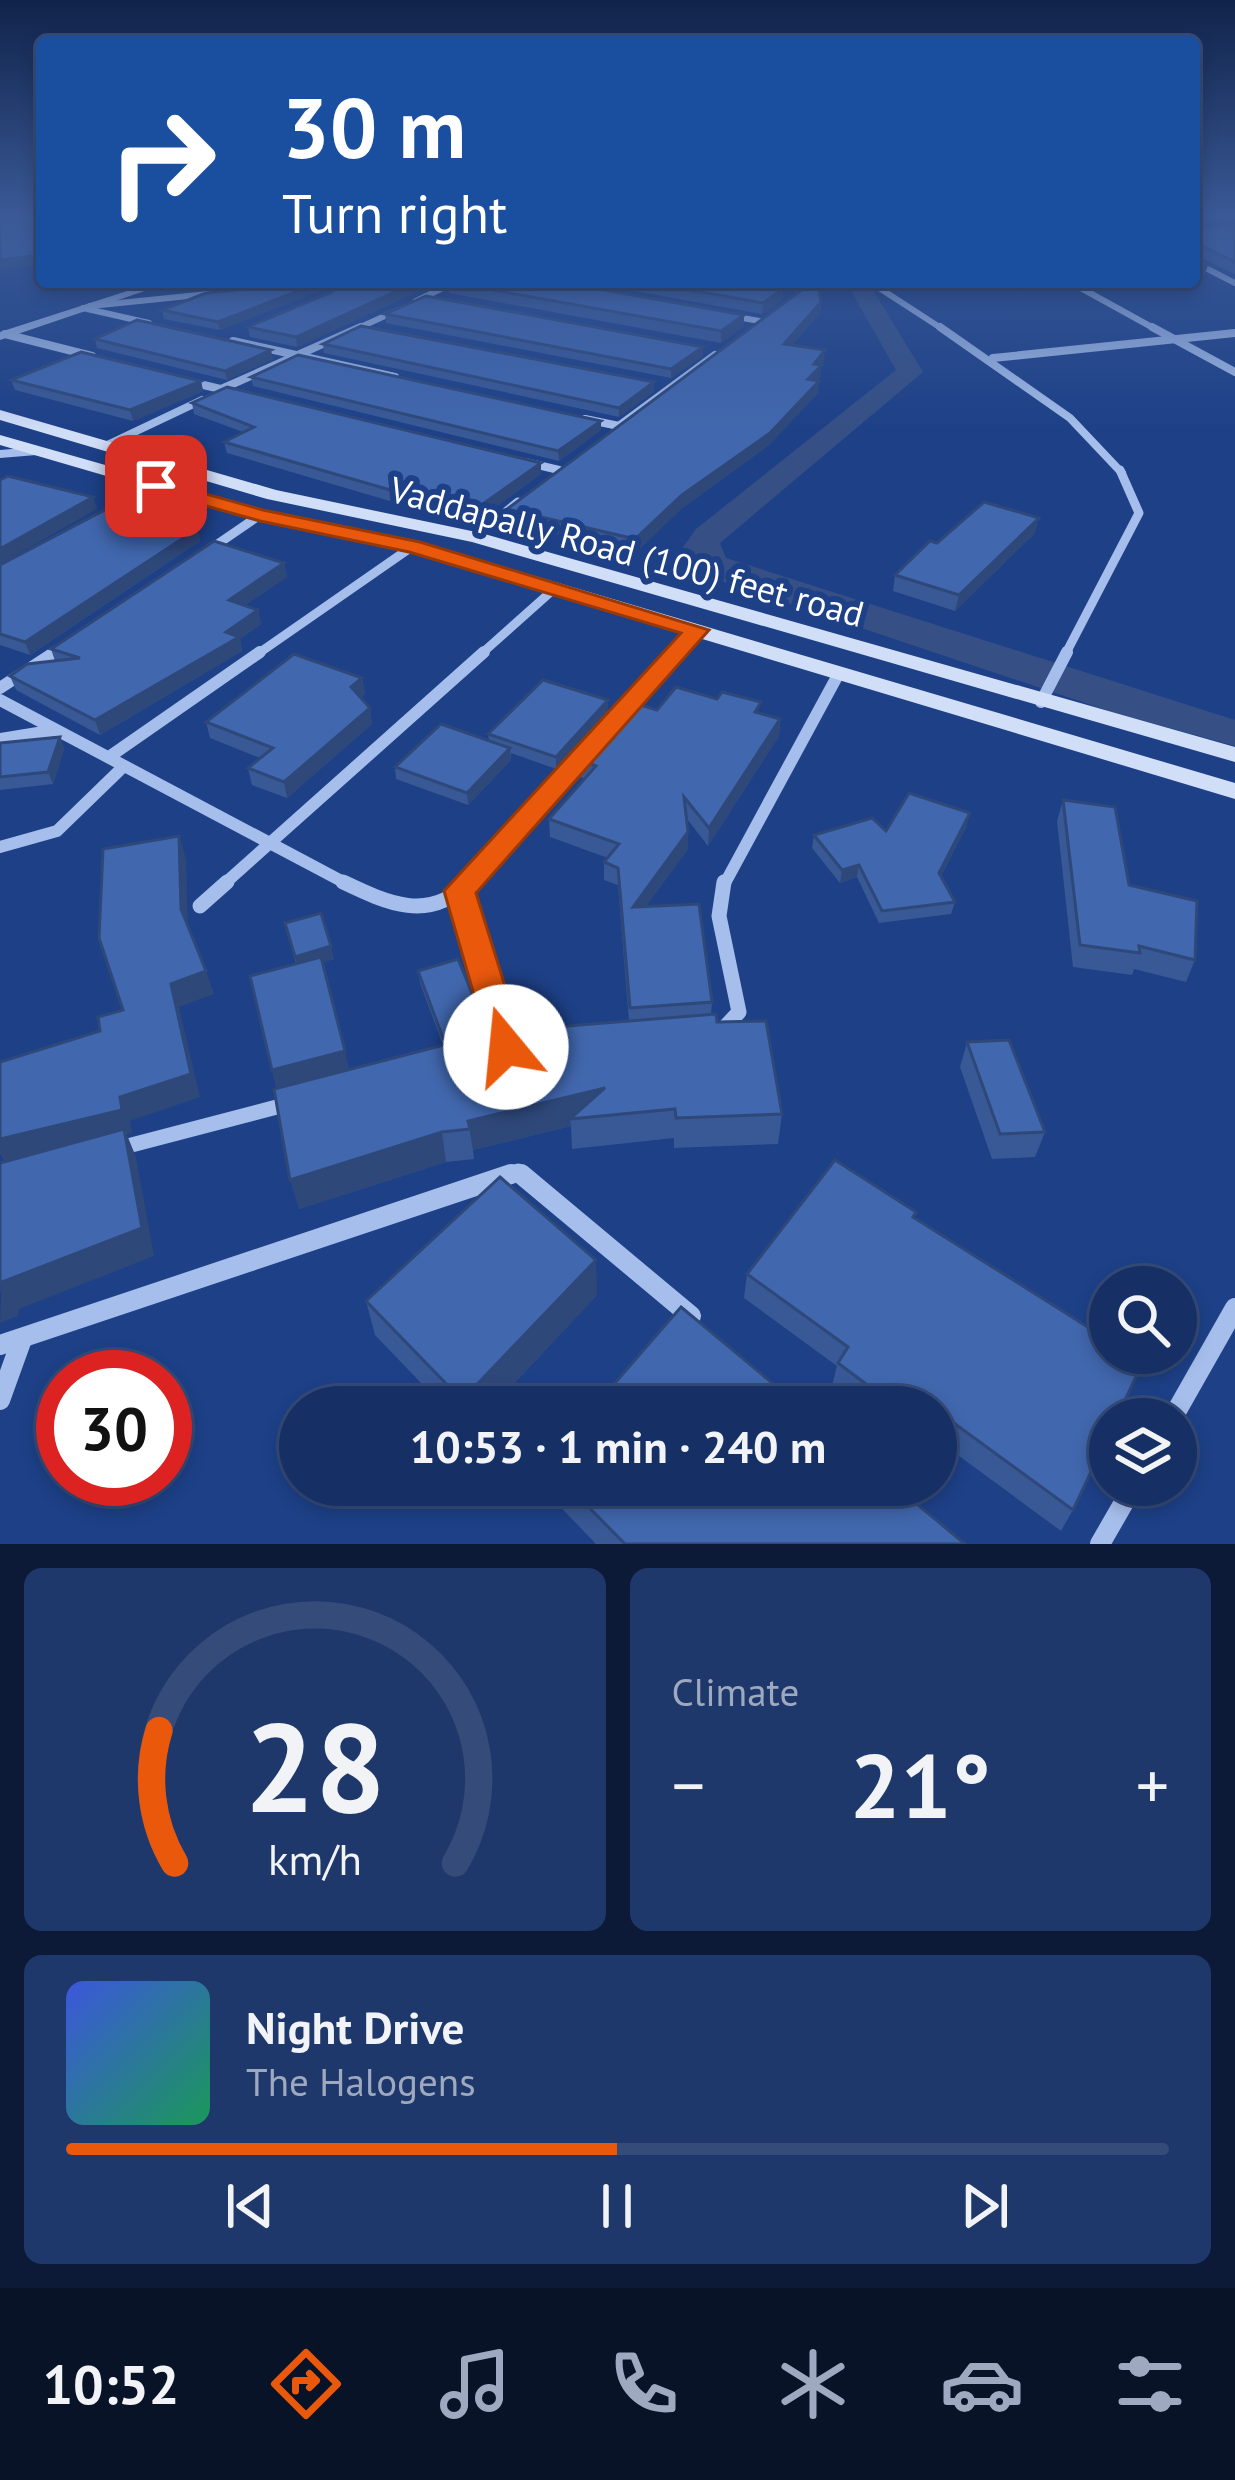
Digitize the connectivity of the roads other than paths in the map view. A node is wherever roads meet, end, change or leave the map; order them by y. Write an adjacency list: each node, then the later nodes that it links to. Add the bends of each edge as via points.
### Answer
1 (120, 288): 17 (street)
2 (147, 288): 9 (street)
3 (443, 288): 7 (street)
4 (880, 288): 23 (street)
5 (1081, 288): 20 (street)
6 (229, 292): 9 (street)
7 (427, 296): 8 (street); 14 (street)
8 (450, 301)
9 (86, 307): 13 (street); 17 (street)
10 (779, 312): 12 (street)
11 (720, 314): 12 (street)
12 (765, 322): 18 (street)
13 (162, 326)
14 (362, 326): 16 (street); 22 (street)
15 (243, 331): 22 (street, via 222,339)
16 (384, 331)
17 (2, 332): 24 (street)
18 (751, 332)
19 (1235, 333): 20 (street)
20 (1170, 338): 23 (street); 25 (street)
21 (700, 346): 29 (street, via 723,351)
22 (299, 355): 27 (street); 30 (street)
23 (993, 358): 56 (street, via 1096,444 1139,494 1139,513)
24 (113, 362)
25 (1235, 372)
26 (178, 378): 30 (street)
27 (414, 381)
28 (647, 382): 29 (street)
29 (669, 386): 34 (street)
30 (220, 389): 31 (street); 37 (street)
31 (243, 395)
32 (0, 416): 37 (main road, Vaddapally Road (100) feet road)
33 (573, 416): 34 (street)
34 (619, 426): 35 (street)
35 (604, 437)
36 (0, 440): 38 (main road)
37 (105, 446): 48 (main road, Vaddapally Road (100) feet road, via 274,494)
38 (36, 452): 39 (street); 44 (main road)
39 (0, 454)
40 (574, 459): 42 (street)
41 (514, 460): 42 (street)
42 (559, 470): 43 (street)
43 (542, 484)
44 (156, 486): 46 (main road); 47 (street)
45 (525, 497): 48 (street)
46 (260, 515): 49 (main road); 50 (street)
47 (98, 519)
48 (475, 537): 56 (main road, Vaddapally Road (100) feet road)
49 (413, 546): 51 (main road); 61 (street)
50 (186, 565)
51 (554, 589): 52 (main road); 64 (street)
52 (689, 628): 54 (main road); 66 (street)
53 (74, 639): 55 (street)
54 (839, 673): 63 (main road); 68 (street, via 725,875 719,916 739,1012 733,1024)
55 (0, 688)
56 (1045, 696): 60 (main road, Vaddapally Road (100) feet road)
57 (0, 700): 58 (street)
58 (57, 730): 59 (street); 61 (street)
59 (0, 739)
60 (1235, 755)
61 (109, 757): 62 (street)
62 (124, 766): 64 (street); 65 (street, via 60,832)
63 (1235, 791)
64 (265, 845): 66 (street, via 393,906 416,909); 67 (street)
65 (0, 847)
66 (460, 891): 70 (street)
67 (200, 906)
68 (700, 1032)
69 (528, 1045): 70 (street)
70 (506, 1047): 71 (street)
71 (483, 1053)
72 (322, 1095): 73 (street)
73 (92, 1156)
74 (1235, 1308): 78 (street)
75 (711, 1333): 76 (street, via 518,1171)
76 (22, 1339): 77 (street); 79 (street)
77 (0, 1345)
78 (1184, 1398)
79 (0, 1400)
80 (1122, 1506): 81 (street)
81 (1100, 1544)

